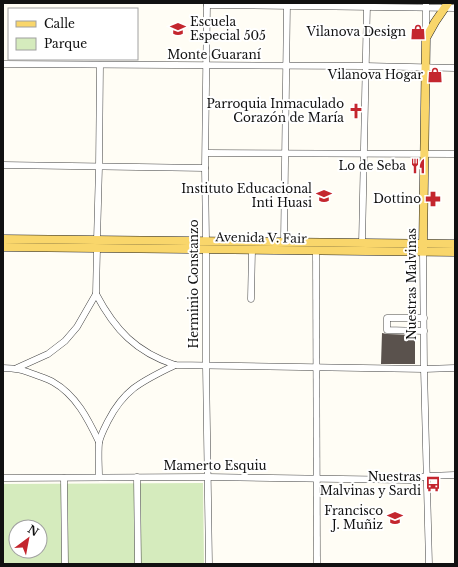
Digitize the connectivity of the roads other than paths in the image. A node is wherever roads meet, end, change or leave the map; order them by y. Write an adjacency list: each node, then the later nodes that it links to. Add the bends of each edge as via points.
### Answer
1 (207, 4): 2 (street); 10 (street, Herminio Constanzo)
2 (287, 5): 3 (street); 11 (street)
3 (367, 5): 4 (street); 12 (street)
4 (426, 6): 5 (street); 7 (street, Nuestras Malvinas)
5 (446, 6): 6 (street); 7 (main road)
6 (455, 8)
7 (426, 38): 13 (main road, Nuestras Malvinas)
8 (3, 64): 9 (street, Monte Guaraní)
9 (100, 65): 10 (street, Monte Guaraní); 21 (street)
10 (206, 66): 11 (street, Monte Guaraní); 15 (street, Herminio Constanzo)
11 (287, 66): 12 (street, Monte Guaraní); 16 (street)
12 (365, 66): 13 (street, Monte Guaraní); 17 (street)
13 (425, 68): 14 (street, Monte Guaraní); 18 (main road, Nuestras Malvinas)
14 (455, 68)
15 (206, 154): 16 (street); 22 (street, Herminio Constanzo)
16 (285, 154): 17 (street); 24 (street)
17 (365, 154): 18 (street); 25 (street)
18 (424, 154): 19 (street); 30 (main road, Nuestras Malvinas)
19 (455, 154)
20 (3, 165): 21 (street)
21 (100, 167): 22 (street); 26 (street)
22 (205, 168): 28 (street, Herminio Constanzo)
23 (3, 239): 26 (main road, Avenida V. Fair)
24 (284, 242): 25 (main road, Avenida V. Fair); 28 (main road, Avenida V. Fair)
25 (362, 243): 30 (main road, Avenida V. Fair)
26 (97, 244): 28 (main road, Avenida V. Fair); 29 (main road, Avenida V. Fair); 34 (street)
27 (455, 244): 30 (main road)
28 (206, 245): 31 (main road, Avenida V. Fair); 39 (street, Herminio Constanzo)
29 (3, 247)
30 (423, 248): 32 (main road, Avenida V. Fair); 33 (main road); 36 (street, Nuestras Malvinas)
31 (252, 250): 32 (main road, Avenida V. Fair); 35 (street)
32 (316, 250): 40 (street)
33 (455, 252)
34 (96, 294): 38 (street, via 114,323 129,339 158,360); 42 (street, via 77,327 65,341 48,354)
35 (251, 299)
36 (424, 318): 37 (street, Nuestras Malvinas); 37 (street, via 386,318 387,330)
37 (424, 331): 44 (street, Nuestras Malvinas)
38 (175, 365): 39 (street); 45 (street, via 144,380 123,397 114,409)
39 (206, 366): 40 (street); 50 (street, Herminio Constanzo)
40 (316, 367): 44 (street); 53 (street)
41 (3, 368): 42 (street)
42 (16, 368): 45 (street, via 52,381 66,391 78,404)
43 (455, 368): 44 (street)
44 (424, 369): 47 (street, Nuestras Malvinas)
45 (99, 442): 48 (street)
46 (455, 475): 47 (street, Mamerto Esquiu)
47 (427, 476): 53 (street, Mamerto Esquiu, via 411,480); 58 (street, Nuestras Malvinas)
48 (99, 477): 49 (street, Mamerto Esquiu); 52 (street, Mamerto Esquiu)
49 (137, 477): 50 (street, Mamerto Esquiu); 55 (street)
50 (207, 477): 53 (street, Mamerto Esquiu); 56 (street, Herminio Constanzo)
51 (3, 478): 52 (street, Mamerto Esquiu)
52 (64, 478): 54 (street)
53 (317, 479): 57 (street)
54 (64, 564)
55 (138, 564)
56 (209, 564)
57 (317, 564)
58 (429, 564)

